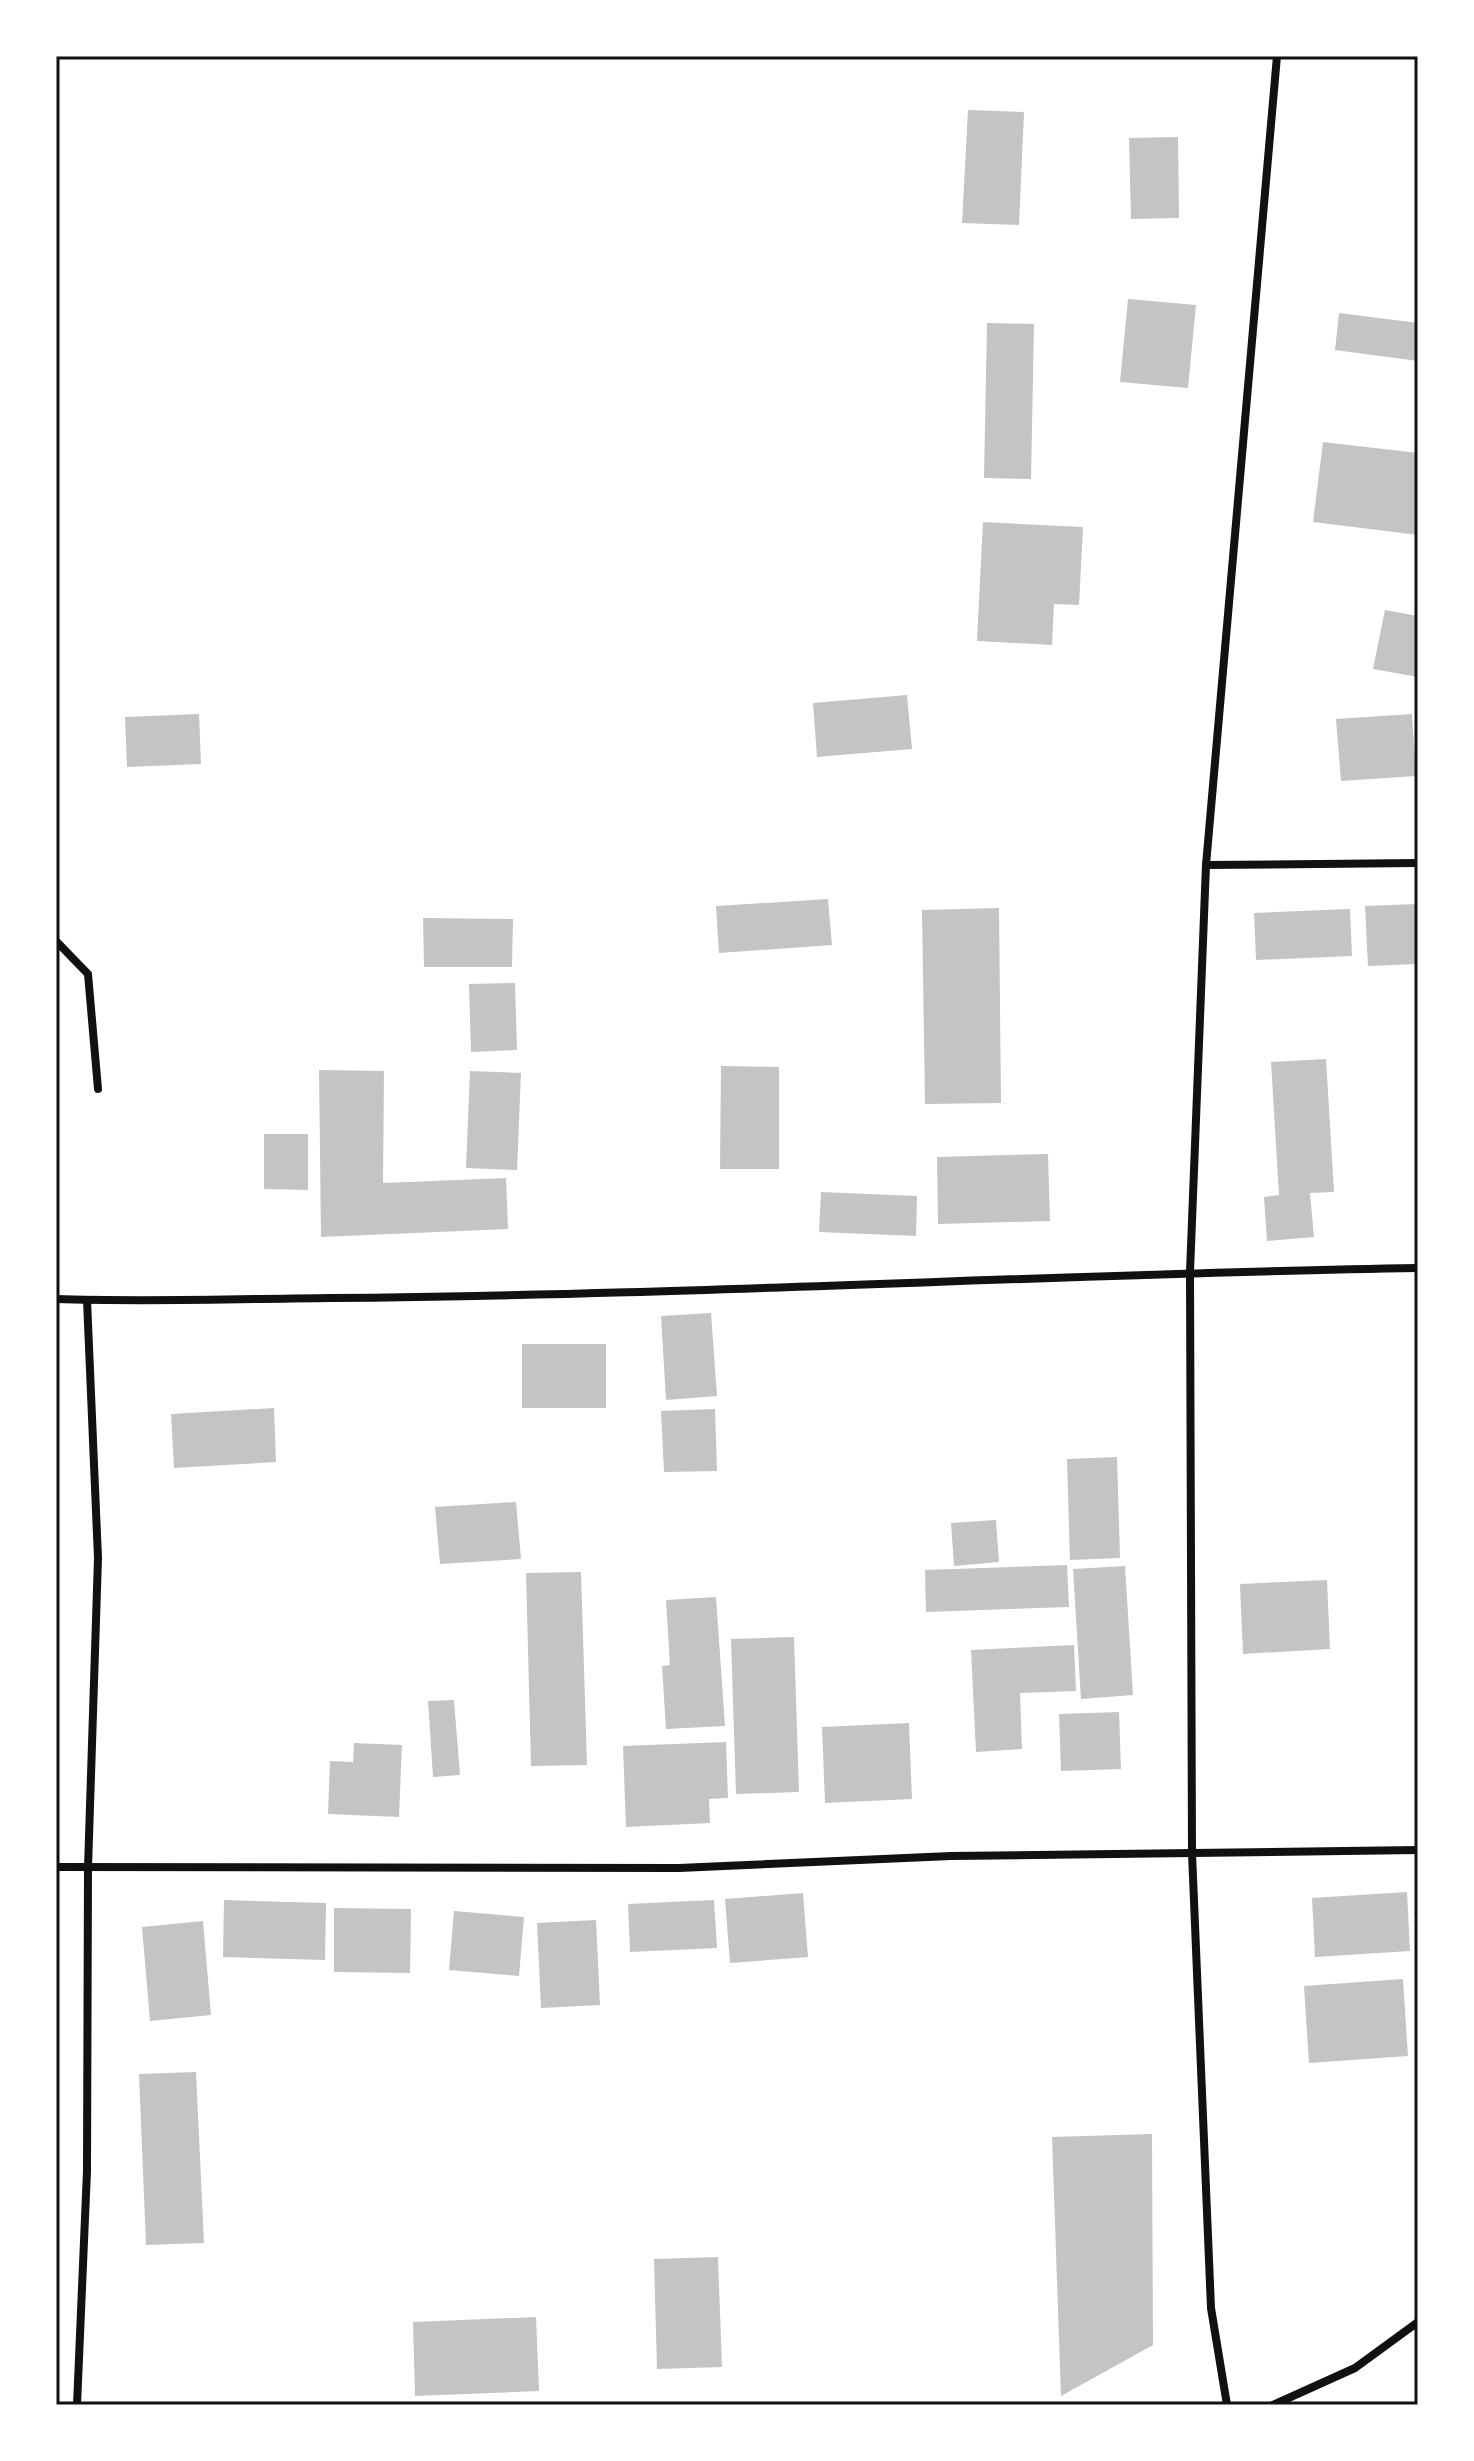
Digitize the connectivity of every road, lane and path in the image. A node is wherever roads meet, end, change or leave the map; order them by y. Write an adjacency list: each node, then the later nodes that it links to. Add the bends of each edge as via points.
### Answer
1 (1277, 56): 3 (street)
2 (1418, 863): 3 (street)
3 (1206, 865): 7 (street)
4 (56, 941): 5 (street, via 88,974)
5 (98, 1089)
6 (1418, 1268): 7 (street)
7 (1190, 1272): 9 (street, via 839,1288); 11 (street)
8 (56, 1299): 9 (street)
9 (87, 1300): 13 (street, via 98,1558)
10 (1418, 1850): 11 (street)
11 (1192, 1853): 13 (street, via 951,1856 679,1868); 16 (street, via 1211,2308)
12 (56, 1867): 13 (street)
13 (88, 1868): 15 (street, via 87,2171)
14 (1418, 2322): 17 (street, via 1355,2368)
15 (77, 2405)
16 (1227, 2405)
17 (1273, 2405)

